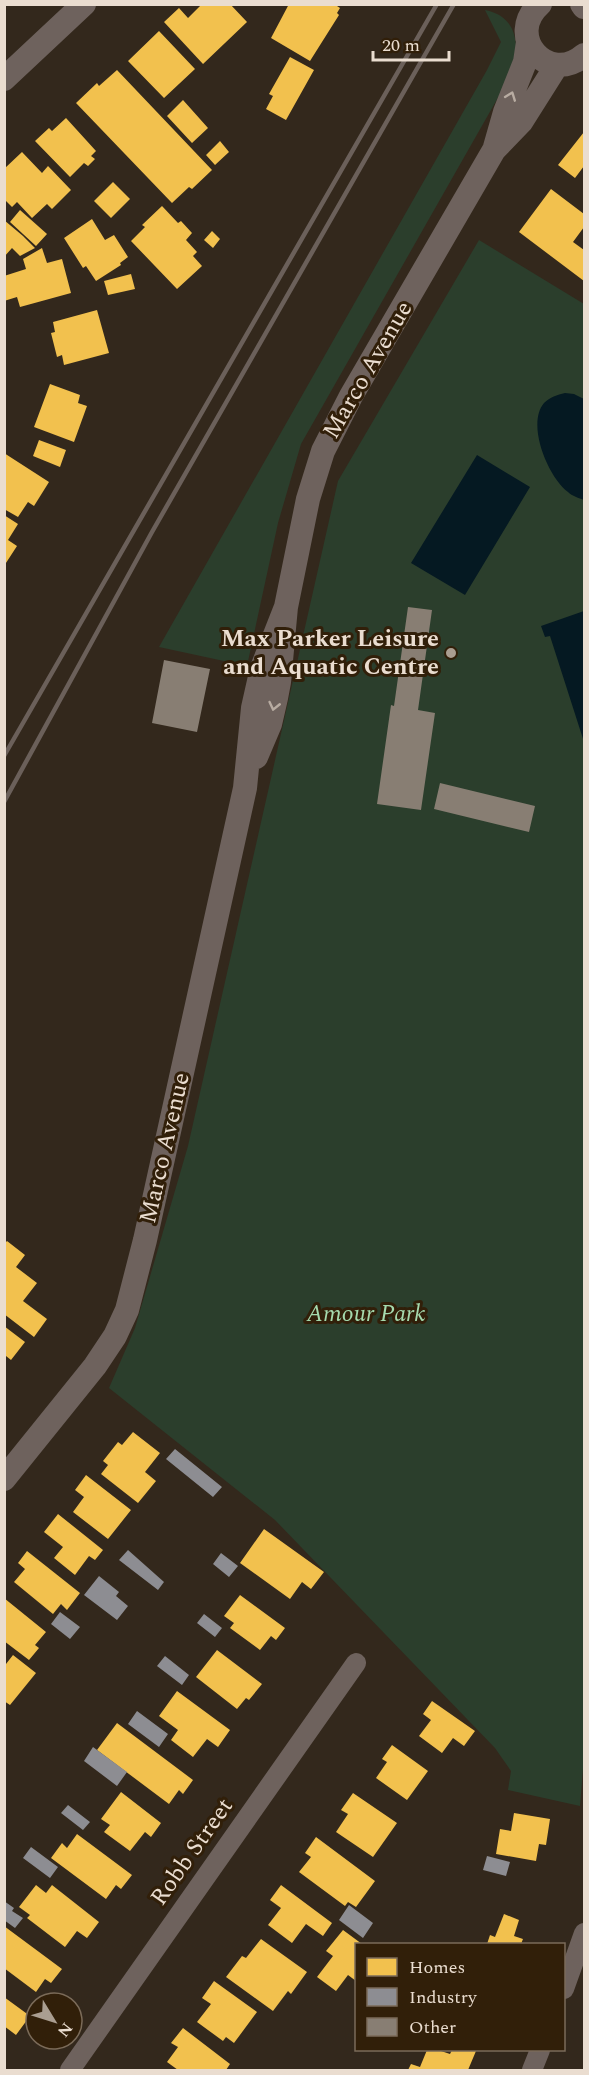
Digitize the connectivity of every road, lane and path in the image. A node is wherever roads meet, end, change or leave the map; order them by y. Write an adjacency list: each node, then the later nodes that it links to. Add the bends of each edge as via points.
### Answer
1 (84, 4): 7 (street)
2 (528, 8): 3 (street, Marco Avenue)
3 (528, 42): 5 (street, via 540,59); 8 (street, Marco Avenue, one-way to 3)
4 (585, 55): 5 (street)
5 (560, 65): 6 (street); 8 (street, Marco Avenue, via 521,122)
6 (585, 77)
7 (4, 79)
8 (495, 150): 9 (street, Marco Avenue, via 330,433 310,489 285,607 262,668 253,708 246,781 127,1310 95,1366)
9 (4, 1479)
10 (356, 1663): 14 (street, Robb Street)
11 (585, 1933): 12 (street)
12 (565, 1986)
13 (539, 2051): 15 (street)
14 (70, 2070)
15 (532, 2070)

